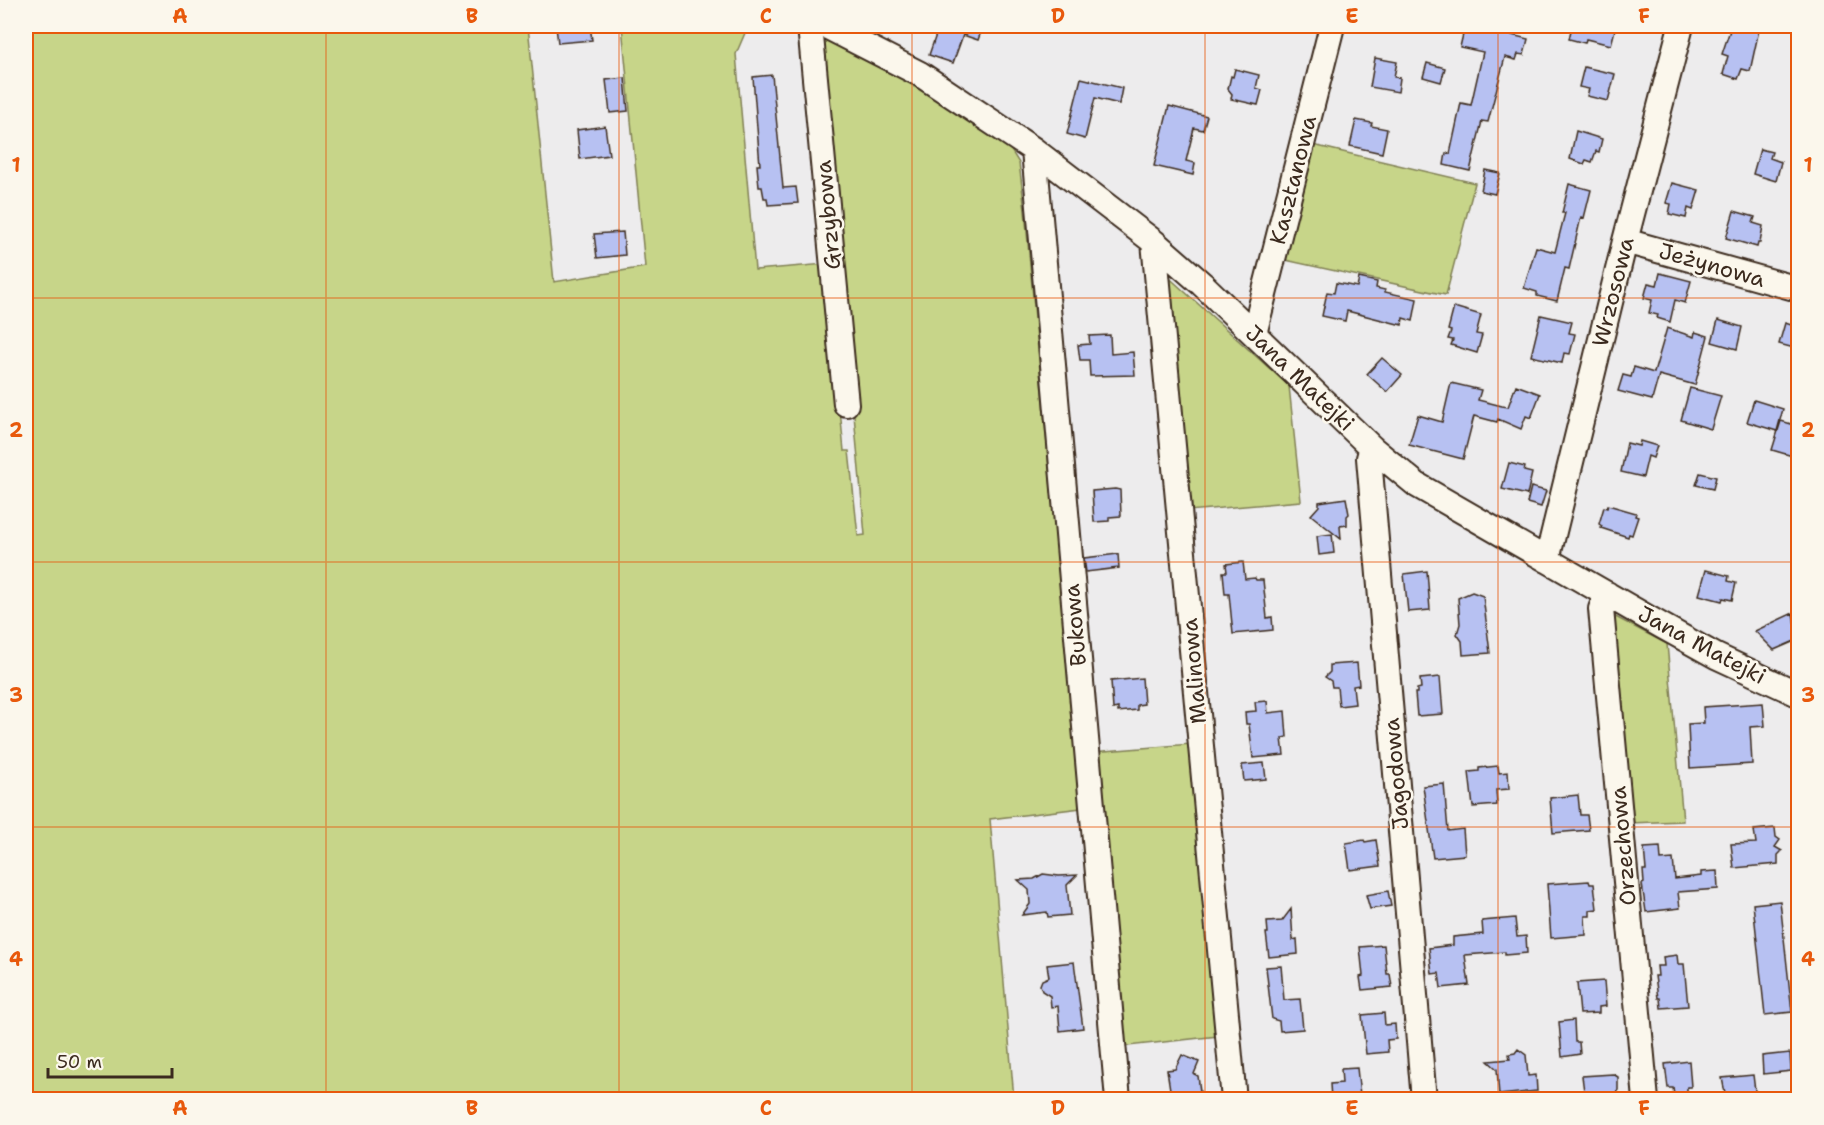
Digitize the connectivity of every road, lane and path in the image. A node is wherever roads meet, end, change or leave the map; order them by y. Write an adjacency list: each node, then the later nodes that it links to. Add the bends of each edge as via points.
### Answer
1 (810, 26): 10 (street, Grzybowa)
2 (826, 26): 5 (street, Jana Matejki, via 920,74)
3 (1332, 26): 9 (street, Kasztanowa)
4 (1681, 26): 6 (street, Wrzosowa)
5 (1034, 150): 7 (street, Jana Matejki); 15 (street, Bukowa)
6 (1625, 241): 8 (street, Jeżynowa); 12 (street, Wrzosowa)
7 (1154, 242): 9 (street, Jana Matejki); 16 (street, Malinowa)
8 (1798, 289)
9 (1254, 334): 11 (street, Jana Matejki)
10 (846, 404)
11 (1372, 448): 12 (street, Jana Matejki, via 1417,485); 17 (street, Jagodowa, via 1369,458)
12 (1547, 560): 13 (street, Jana Matejki)
13 (1607, 594): 14 (street, Jana Matejki, via 1716,656); 18 (street, Orzechowa, via 1601,609)
14 (1798, 694)
15 (1118, 1100)
16 (1234, 1100)
17 (1424, 1100)
18 (1646, 1100)

